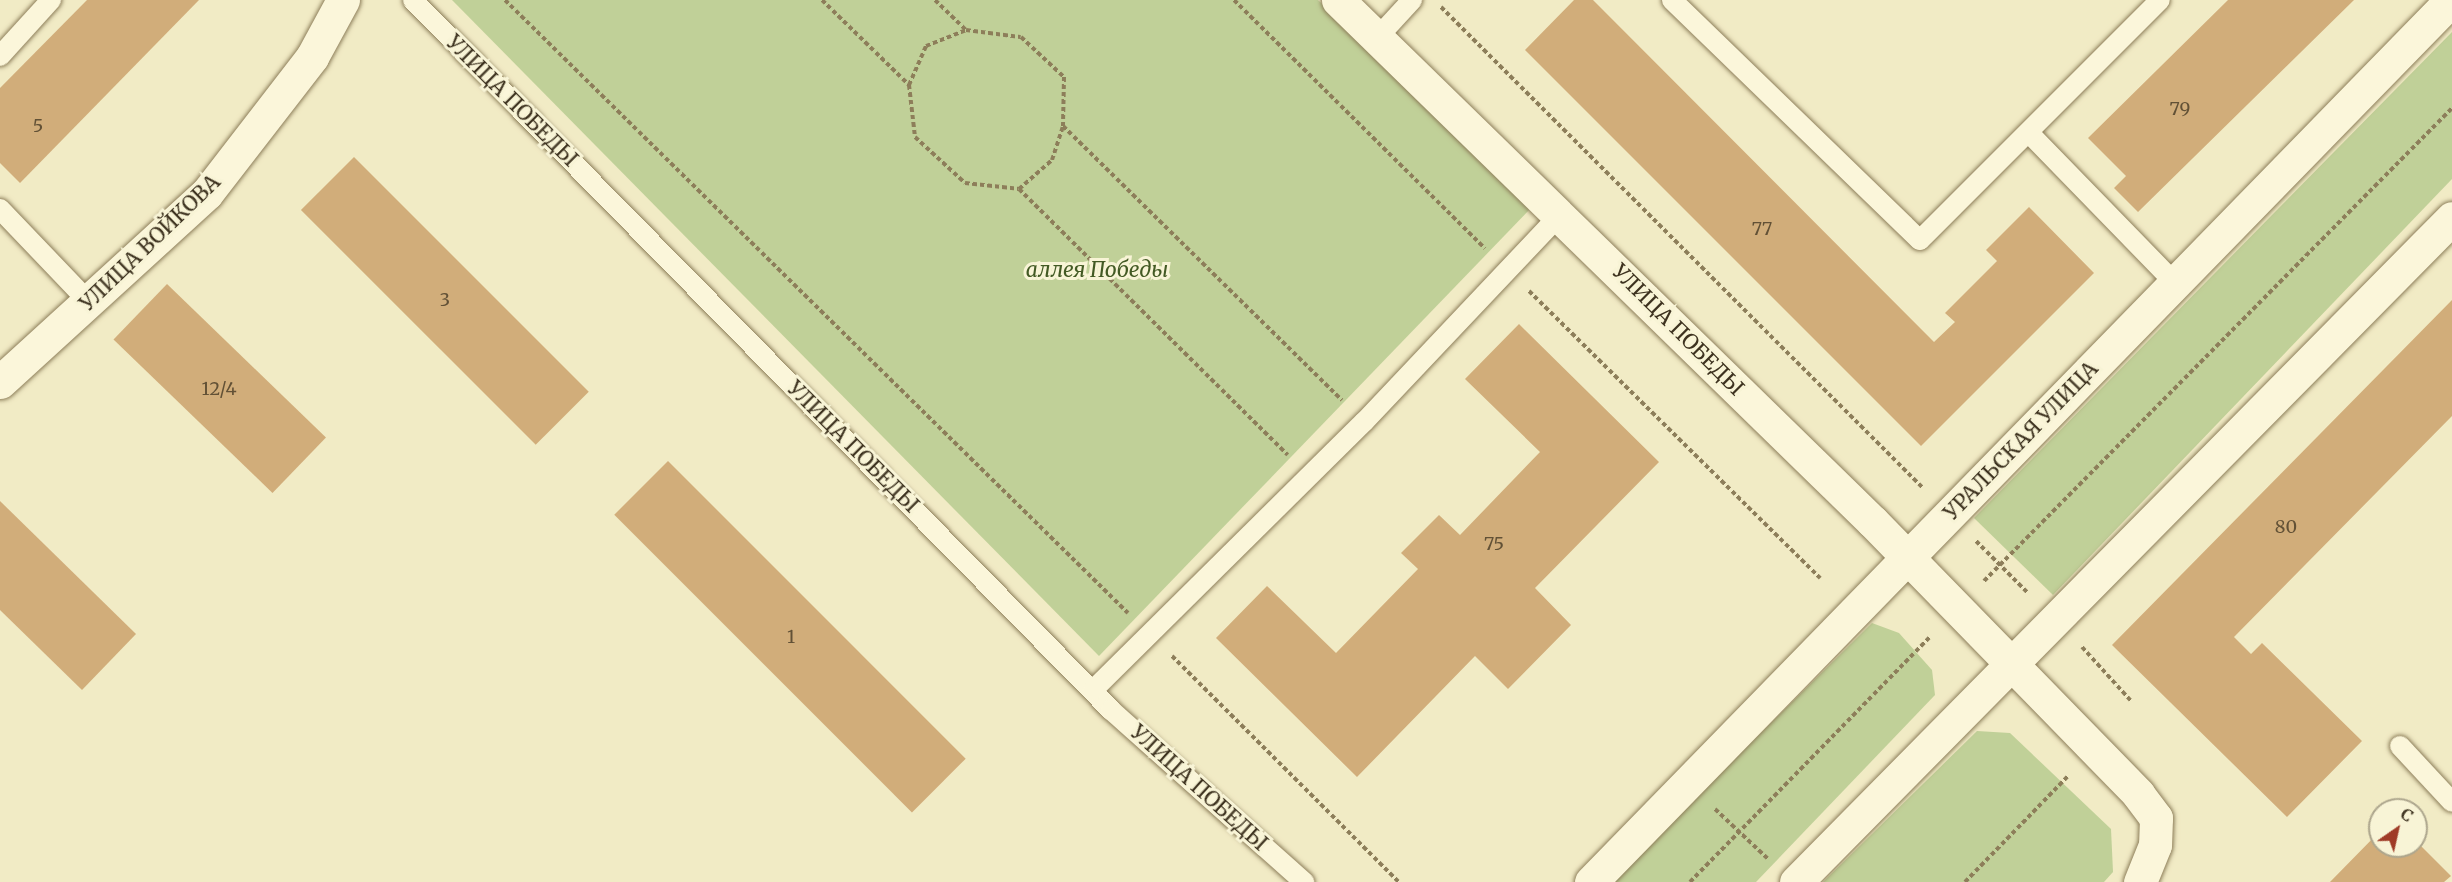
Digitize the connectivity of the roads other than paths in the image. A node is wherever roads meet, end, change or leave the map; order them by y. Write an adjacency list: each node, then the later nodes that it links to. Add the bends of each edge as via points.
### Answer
1 (51, 0): 10 (lane)
2 (343, 0): 16 (street, УЛИЦА ВОЙКОВА, via 312,57 207,193)
3 (413, 0): 20 (lane, УЛИЦА ПОБЕДЫ)
4 (1338, 0): 9 (street, УЛИЦА ПОБЕДЫ)
5 (1412, 0): 9 (lane)
6 (1672, 0): 11 (lane, via 1920,240)
7 (2160, 0): 11 (lane)
8 (2451, 0): 15 (street, УРАЛЬСКАЯ УЛИЦА)
9 (1377, 38): 13 (street, УЛИЦА ПОБЕДЫ)
10 (0, 56)
11 (2030, 134): 15 (lane)
12 (0, 209): 16 (lane)
13 (1561, 214): 18 (street, УЛИЦА ПОБЕДЫ); 20 (lane, via 1364,422)
14 (2452, 218): 19 (street)
15 (2175, 283): 18 (street, УРАЛЬСКАЯ УЛИЦА)
16 (89, 302): 17 (street, УЛИЦА ВОЙКОВА)
17 (0, 382)
18 (1907, 559): 19 (street, УЛИЦА ПОБЕДЫ); 25 (street, УРАЛЬСКАЯ УЛИЦА)
19 (2014, 663): 23 (street); 26 (street, УЛИЦА ПОБЕДЫ, via 2156,818 2155,846)
20 (1093, 690): 24 (lane, УЛИЦА ПОБЕДЫ)
21 (2400, 746): 22 (lane)
22 (2452, 802)
23 (1786, 874)
24 (1304, 882)
25 (1591, 882)
26 (2140, 882)

